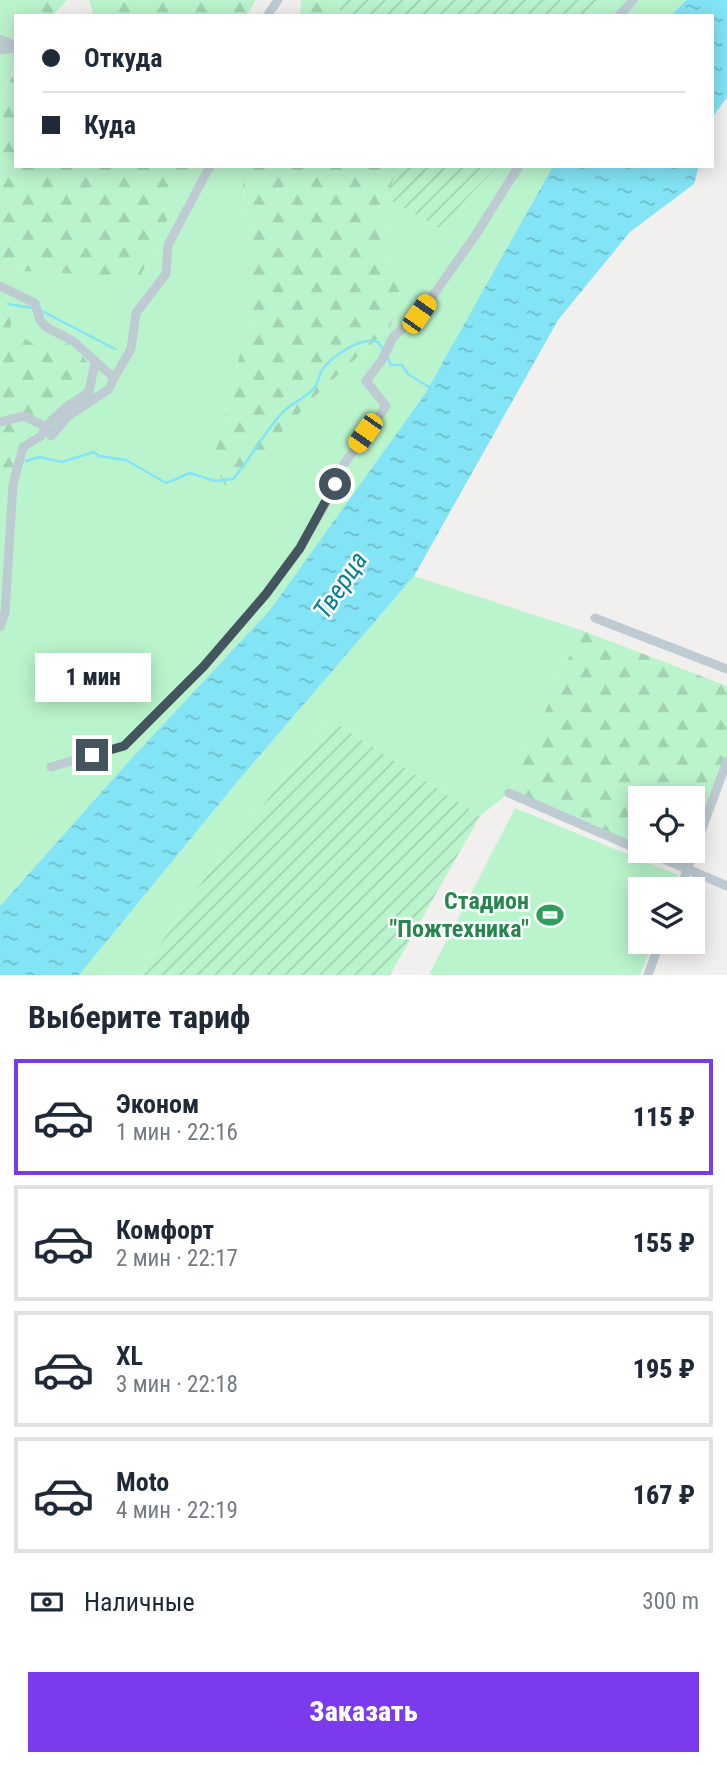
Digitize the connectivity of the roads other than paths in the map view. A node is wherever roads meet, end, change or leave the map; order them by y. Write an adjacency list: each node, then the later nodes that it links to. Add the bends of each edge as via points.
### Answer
1 (633, 0): 2 (street)
2 (621, 14)
3 (208, 168): 7 (street, via 168,245 166,274 136,313 131,349)
4 (518, 168): 14 (street, via 475,236 419,314 393,337 366,382 386,405 344,464 300,548 266,594 204,666 124,746)
5 (0, 286): 6 (street, via 35,303 46,327 72,341)
6 (95, 362): 7 (street); 9 (street, via 89,392)
7 (114, 378): 9 (street, via 109,389 67,417 51,436)
8 (0, 422): 9 (street, via 24,416)
9 (46, 427): 11 (street, via 41,436 23,447 13,484 5,613)
10 (595, 618): 12 (street)
11 (0, 626)
12 (727, 669)
13 (727, 761): 18 (street)
14 (51, 767)
15 (509, 793): 16 (street)
16 (628, 844)
17 (671, 863): 18 (street)
18 (687, 870): 19 (street); 20 (street)
19 (684, 877)
20 (727, 886)
21 (656, 954): 22 (street)
22 (648, 975)

